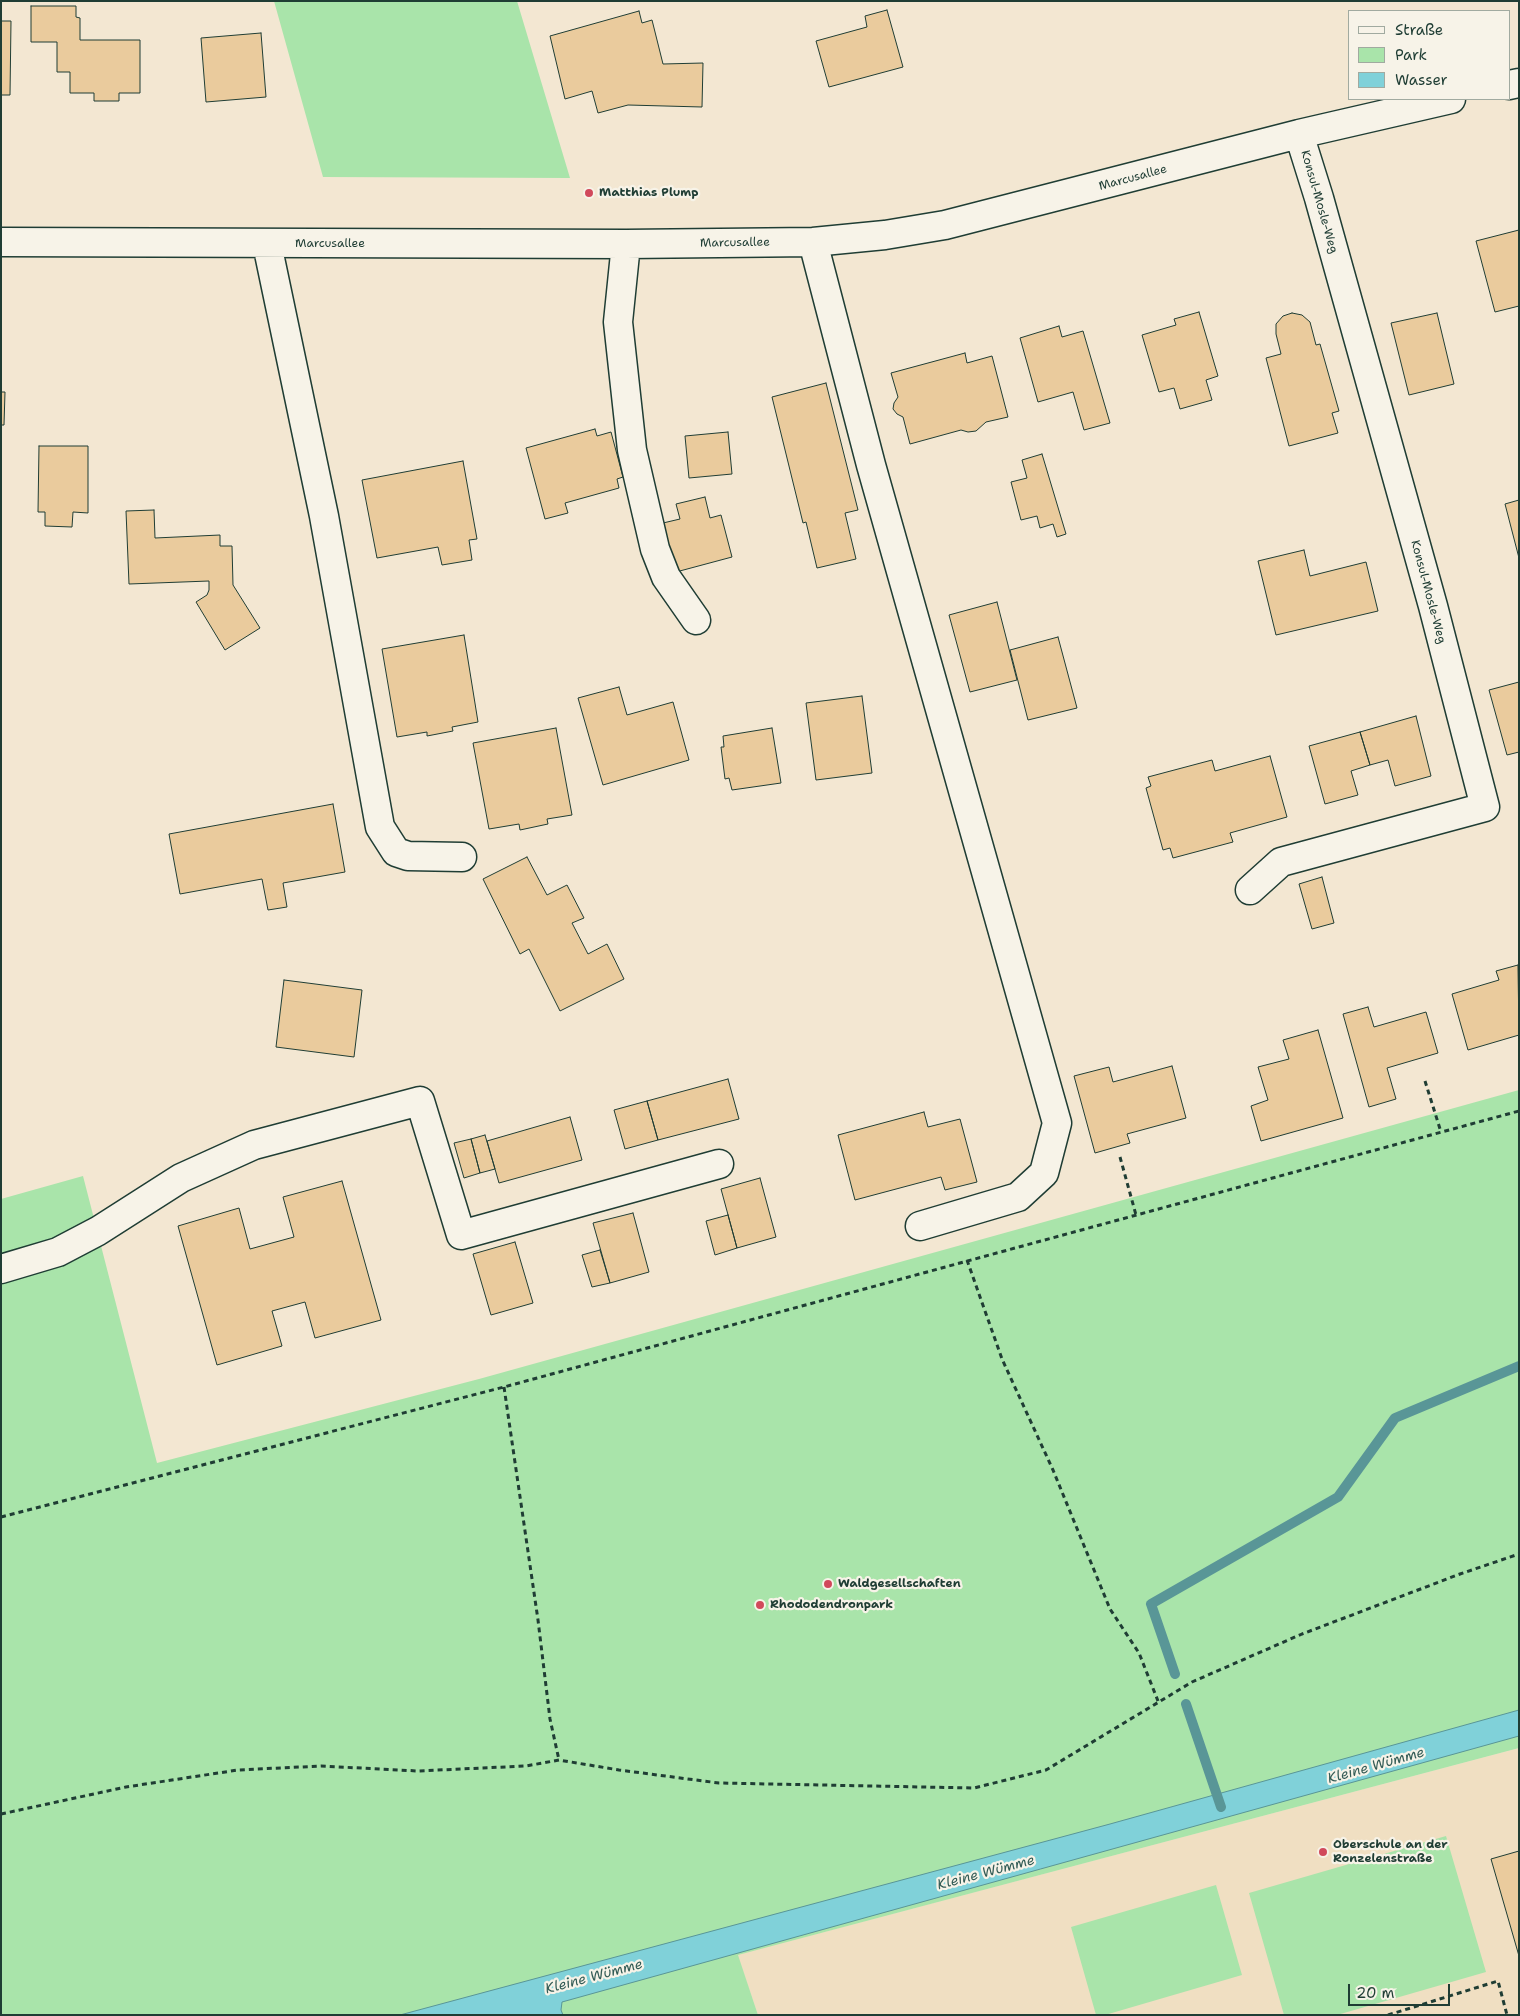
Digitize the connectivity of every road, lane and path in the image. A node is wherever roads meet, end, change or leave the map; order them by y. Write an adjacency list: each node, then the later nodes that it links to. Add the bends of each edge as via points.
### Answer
1 (1447, 100): 2 (street, Marcusallee)
2 (1299, 134): 4 (street, Marcusallee, via 945,225); 9 (street, Konsul-Mosle-Weg, via 1485,807 1281,862)
3 (1, 242): 5 (street, Marcusallee)
4 (813, 242): 6 (street, Marcusallee); 16 (street, via 871,464 1057,1123 1044,1173 1018,1197)
5 (267, 244): 6 (street, Marcusallee); 8 (street, via 324,516 380,827 396,852 408,856)
6 (626, 244): 7 (street, via 618,322 632,450 655,549 666,577)
7 (696, 620)
8 (462, 857)
9 (1250, 890)
10 (1425, 1081): 12 (path)
11 (1519, 1111): 12 (path)
12 (1441, 1132): 15 (path)
13 (1120, 1157): 15 (path)
14 (719, 1164): 18 (street, via 461,1235 420,1101 254,1145 181,1178 98,1231 58,1252)
15 (1136, 1215): 17 (path)
16 (920, 1226)
17 (967, 1260): 19 (path); 22 (path, via 1002,1359 1053,1470 1110,1609 1139,1653)
18 (1, 1269)
19 (504, 1387): 20 (path); 23 (path, via 550,1719)
20 (1, 1518)
21 (1519, 1554): 22 (path, via 1302,1634 1192,1682)
22 (1158, 1701): 23 (path, via 1046,1770 974,1788 719,1783)
23 (559, 1760): 24 (path, via 526,1766 418,1771 321,1766 238,1770 126,1788)
24 (1, 1814)
25 (1388, 2015): 26 (path, via 1498,1981)
26 (1507, 2015)

